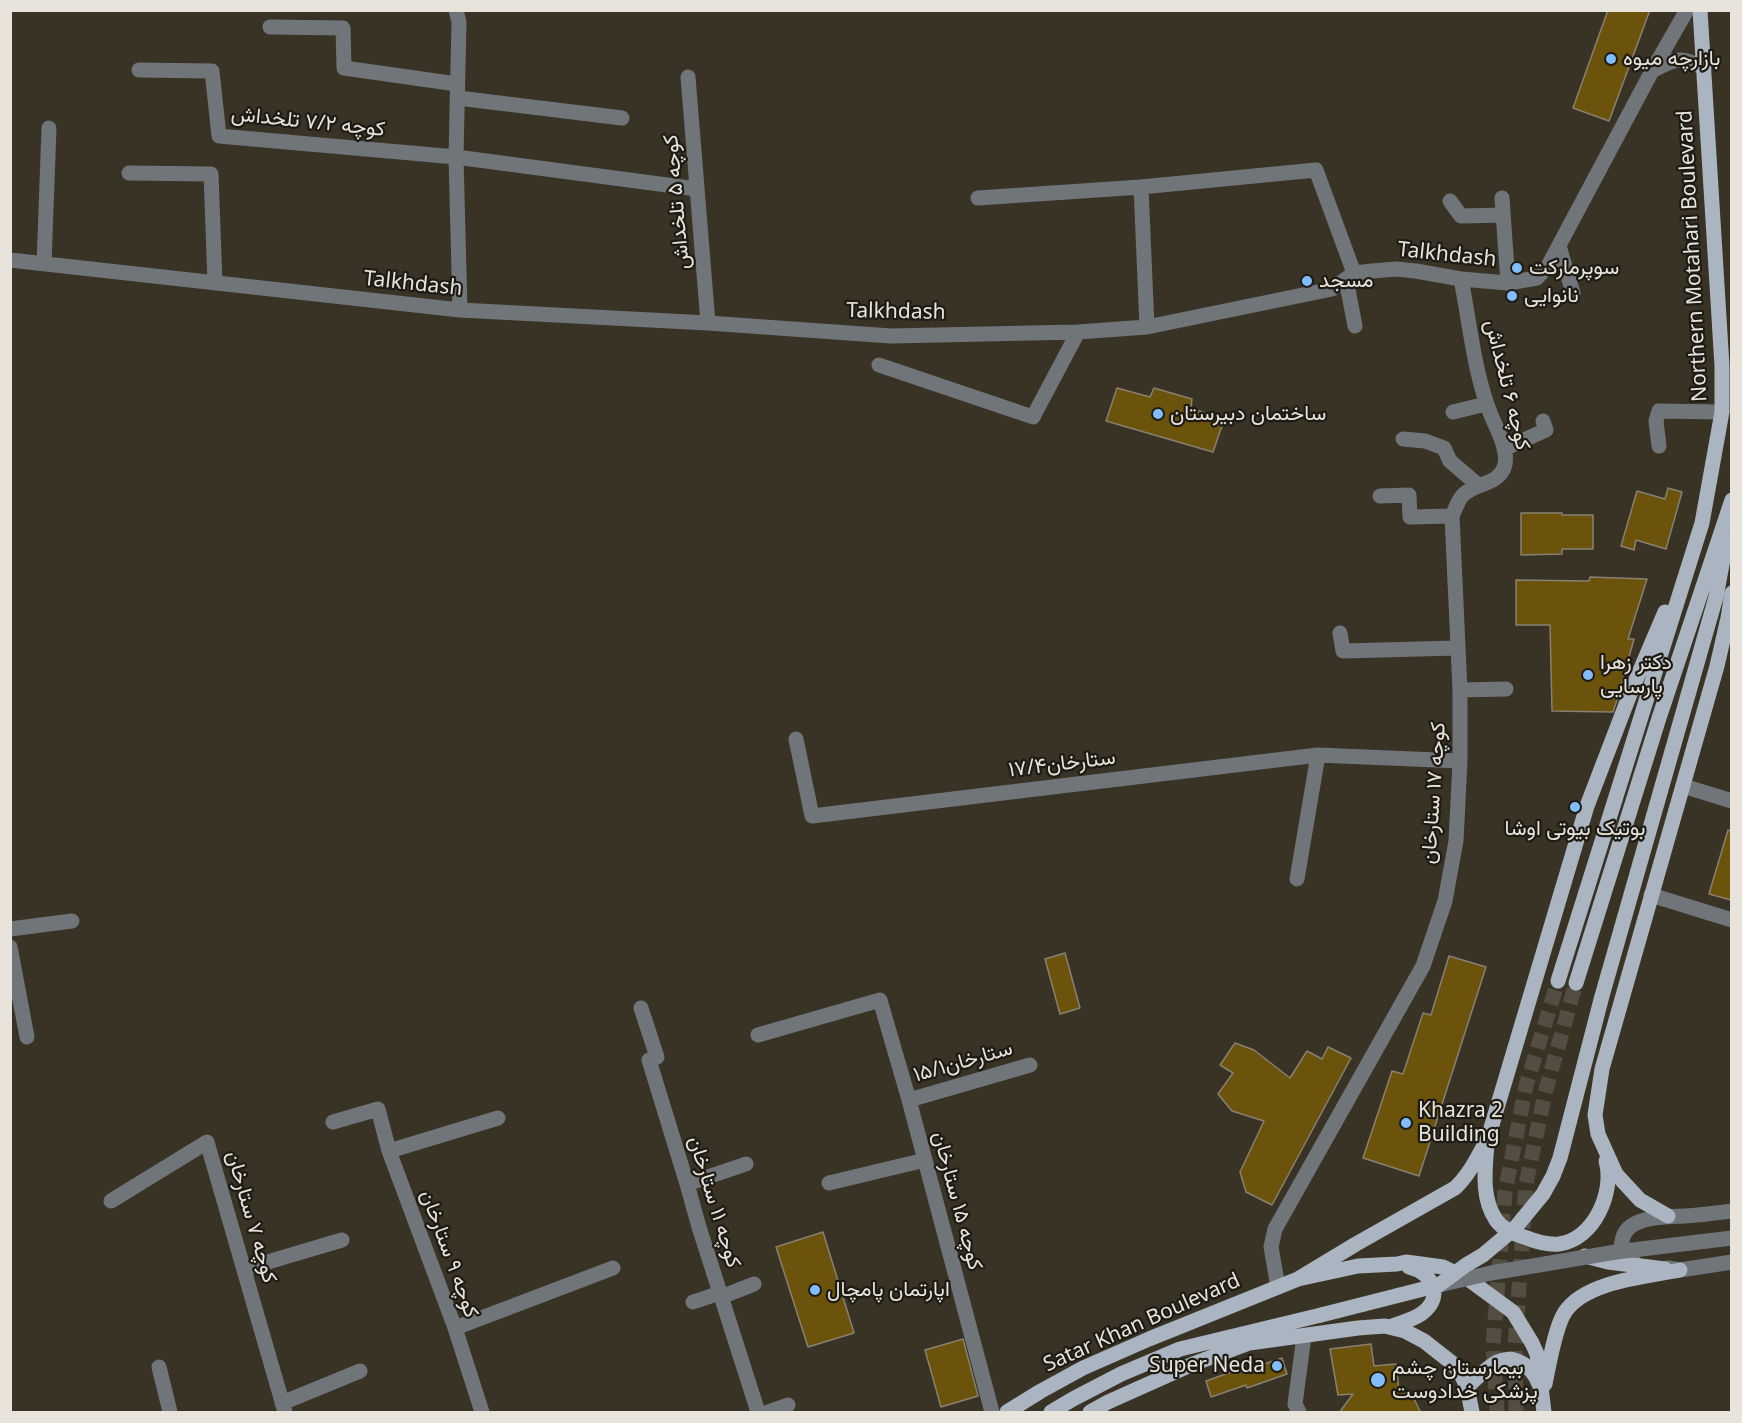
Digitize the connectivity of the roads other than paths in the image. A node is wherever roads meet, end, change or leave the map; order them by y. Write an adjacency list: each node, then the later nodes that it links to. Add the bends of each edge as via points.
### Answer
1 (456, 10): 9 (street)
2 (1687, 10): 7 (street, Talkhdash)
3 (1700, 10): 5 (main road, Northern Motahari Boulevard)
4 (270, 27): 9 (street, via 343,28 344,68)
5 (1704, 68): 7 (street, via 1686,60 1670,61); 36 (main road, Northern Motahari Boulevard)
6 (139, 70): 12 (street, کوچه ۷/۲ تلخداش, via 212,71 219,136)
7 (1652, 71): 20 (street, Talkhdash)
8 (688, 78): 15 (street, کوچه ۵ تلخداش)
9 (458, 91): 10 (street); 12 (street)
10 (622, 118)
11 (49, 128): 22 (street)
12 (456, 157): 15 (street); 28 (street)
13 (129, 173): 25 (street, via 212,174)
14 (1141, 187): 16 (street); 23 (street, via 1316,170); 31 (street)
15 (697, 189): 29 (street, کوچه ۵ تلخداش)
16 (978, 198)
17 (1502, 198): 19 (street)
18 (1450, 201): 19 (street, via 1461,216)
19 (1503, 214): 26 (street)
20 (1559, 246): 26 (street, Talkhdash, via 1537,278); 27 (street)
21 (10, 260): 22 (street, Talkhdash)
22 (44, 264): 25 (street, Talkhdash)
23 (1350, 276): 24 (street, Talkhdash, via 1396,268); 30 (street); 31 (street, Talkhdash, via 1332,289)
24 (1461, 279): 26 (street, Talkhdash); 34 (street, کوچه ۶ تلخداش)
25 (215, 283): 28 (street, Talkhdash)
26 (1508, 283)
27 (1574, 293)
28 (460, 310): 29 (street, Talkhdash)
29 (708, 323): 32 (street, Talkhdash, via 891,336)
30 (1355, 326)
31 (1147, 327): 32 (street, Talkhdash)
32 (1078, 332): 33 (street, via 1033,417)
33 (879, 365)
34 (1486, 404): 35 (street); 40 (street, کوچه ۶ تلخداش)
35 (1453, 412)
36 (1722, 412): 39 (street, via 1659,411); 46 (main road, Northern Motahari Boulevard)
37 (1543, 421): 40 (street, via 1546,430)
38 (1403, 439): 41 (street, via 1444,448 1450,461)
39 (1659, 446)
40 (1504, 449): 41 (street, کوچه ۶ تلخداش, via 1504,467 1496,479)
41 (1478, 486): 45 (street, via 1462,496)
42 (1380, 496): 45 (street, via 1409,495 1410,517)
43 (1731, 500): 64 (main road)
44 (1731, 515): 92 (main road, bridge, via 1716,597 1560,1158 1543,1194 1515,1228)
45 (1452, 516): 49 (street, کوچه ۱۷ ستارخان)
46 (1702, 523): 63 (main road, Northern Motahari Boulevard); 73 (main road, via 1587,806)
47 (1731, 593): 55 (main road, via 1717,666)
48 (1340, 633): 49 (street, via 1343,651)
49 (1457, 648): 51 (street, کوچه ۱۷ ستارخان)
50 (1506, 689): 51 (street)
51 (1460, 690): 54 (street, کوچه ۱۷ ستارخان)
52 (796, 739): 53 (street, ستارخان۱۷/۴, via 812,816)
53 (1318, 755): 54 (street, ستارخان۱۷/۴); 57 (street)
54 (1460, 761): 93 (street, کوچه ۱۷ ستارخان, via 1456,841 1445,901 1423,966 1275,1229 1271,1247)
55 (1683, 786): 56 (street); 58 (main road)
56 (1731, 801)
57 (1297, 879)
58 (1651, 895): 59 (street); 72 (main road, via 1602,1069 1595,1115)
59 (1731, 920)
60 (72, 921): 61 (street)
61 (10, 929)
62 (10, 947): 67 (street)
63 (1558, 981)
64 (1576, 983)
65 (640, 1008): 78 (street, کوچه ۱۱ ستارخان, via 657,1057 649,1060)
66 (758, 1035): 69 (street, کوچه ۱۵ ستارخان, via 880,1000)
67 (27, 1037)
68 (1030, 1065): 69 (street, ستارخان۱۵/۱)
69 (909, 1100): 75 (street, کوچه ۱۵ ستارخان)
70 (498, 1118): 74 (street)
71 (333, 1122): 74 (street, کوچه ۹ ستارخان, via 378,1109)
72 (1598, 1134): 81 (main road, via 1616,1174 1640,1200); 84 (main road, via 1608,1167 1604,1204 1597,1217 1572,1240)
73 (1488, 1138): 84 (main road, via 1484,1182 1496,1221 1507,1232); 90 (main road, via 1455,1188)
74 (389, 1151): 97 (street, کوچه ۹ ستارخان)
75 (925, 1160): 77 (street); 109 (street, کوچه ۱۵ ستارخان)
76 (746, 1164): 78 (street)
77 (829, 1183)
78 (687, 1184): 94 (street, کوچه ۱۱ ستارخان)
79 (111, 1201): 88 (street, کوچه ۷ ستارخان, via 207,1142)
80 (1731, 1212): 81 (street)
81 (1668, 1216): 89 (street, via 1630,1227 1622,1246 1624,1253 1640,1262)
82 (1731, 1238): 92 (street, bridge, via 1616,1252)
83 (342, 1240): 88 (street)
84 (1544, 1244): 89 (main road, via 1608,1262)
85 (1731, 1262): 89 (street)
86 (1396, 1264): 90 (main road, via 1358,1266); 96 (main road, via 1419,1269 1428,1276 1433,1300 1419,1316); 102 (main road, via 1443,1267 1513,1312 1537,1354)
87 (613, 1268): 97 (street)
88 (244, 1269): 104 (street, کوچه ۷ ستارخان)
89 (1680, 1270): 102 (main road, via 1604,1286 1574,1302 1560,1324)
90 (1298, 1279): 93 (main road, Satar Khan Boulevard)
91 (754, 1284): 94 (street)
92 (1439, 1285): 111 (main road, Satar Khan Boulevard, bridge, via 1180,1349 1121,1374)
93 (1278, 1287): 110 (main road, Satar Khan Boulevard, via 1083,1368)
94 (720, 1295): 95 (street); 107 (street, کوچه ۱۱ ستارخان)
95 (693, 1302)
96 (1390, 1327): 98 (main road); 101 (main road, via 1405,1331 1439,1352 1457,1369)
97 (454, 1328): 106 (street, کوچه ۹ ستارخان)
98 (1304, 1336): 112 (main road, via 1249,1343 1193,1364); 113 (street, via 1295,1404)
99 (159, 1367): 105 (street)
100 (360, 1371): 104 (street)
101 (1467, 1387): 102 (main road, via 1496,1363 1515,1360 1536,1376); 114 (main road)
102 (1543, 1396): 115 (main road)
103 (788, 1405): 108 (street)
104 (284, 1408)
105 (170, 1413)
106 (482, 1413)
107 (758, 1413)
108 (768, 1413)
109 (992, 1413)
110 (1007, 1413)
111 (1051, 1413)
112 (1090, 1413)
113 (1299, 1413)
114 (1472, 1413)
115 (1544, 1413)

